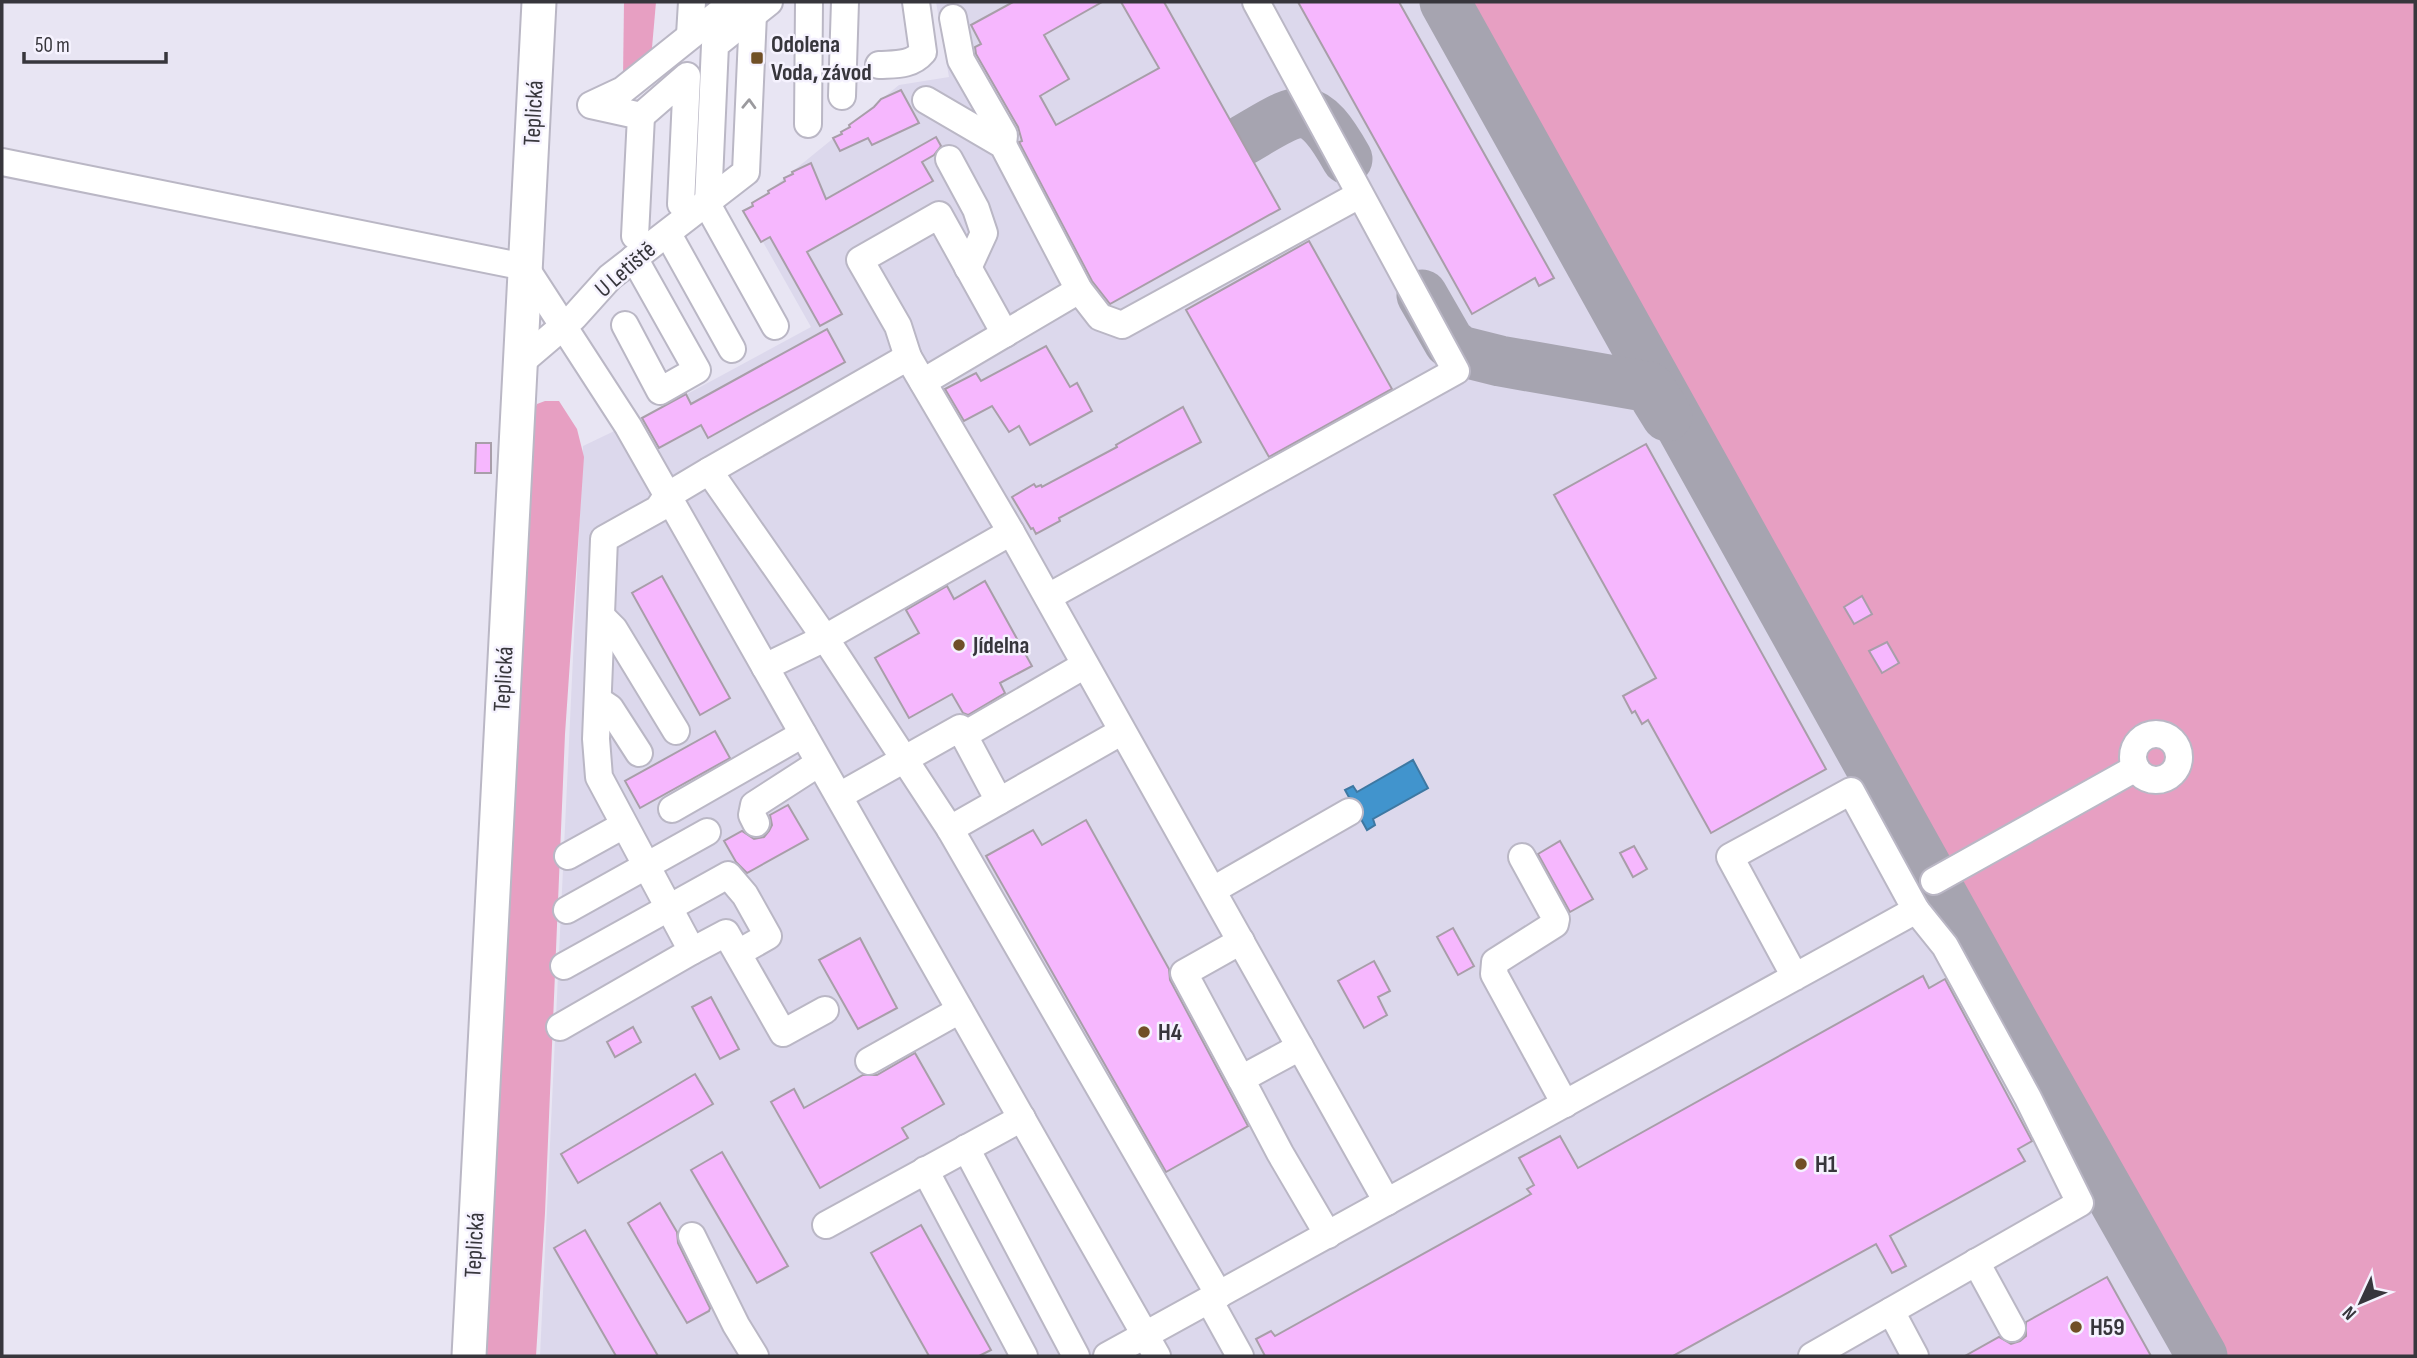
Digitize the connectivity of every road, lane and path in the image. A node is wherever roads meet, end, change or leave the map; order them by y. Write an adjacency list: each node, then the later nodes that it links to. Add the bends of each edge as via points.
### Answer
1 (539, 2): 22 (main road, Teplická)
2 (692, 2): 9 (street)
3 (809, 2): 14 (street)
4 (845, 2): 11 (street)
5 (916, 2): 10 (street, via 923,52 901,64)
6 (1256, 2): 19 (street)
7 (747, 12): 9 (street); 18 (street, one-way to 7); 18 (street, via 715,45)
8 (953, 18): 15 (street, via 961,60 1004,135)
9 (690, 35): 13 (street, via 622,90 591,105)
10 (879, 65)
11 (842, 96)
12 (926, 100): 15 (street)
13 (640, 116): 18 (street, via 687,76); 21 (street)
14 (808, 124)
15 (1003, 145): 24 (street)
16 (949, 159): 23 (street, via 984,233)
17 (2, 162): 22 (street)
18 (714, 194): 20 (street, U Letiště); 26 (street)
19 (1359, 195): 24 (street, via 1122,325 1100,317); 36 (street, via 1456,371)
20 (668, 233): 21 (street, U Letiště); 29 (street)
21 (634, 247): 25 (street, via 697,370 660,391); 27 (street, U Letiště)
22 (525, 267): 27 (street); 31 (main road, Teplická)
23 (968, 268): 28 (street); 30 (street, via 939,215 860,260 898,326)
24 (1079, 290): 28 (street)
25 (625, 325)
26 (775, 326)
27 (563, 327): 31 (street, U Letiště); 34 (street)
28 (1005, 334): 32 (street)
29 (732, 349)
30 (908, 357): 32 (street); 33 (street)
31 (520, 363): 91 (main road, Teplická)
32 (923, 383): 35 (street)
33 (709, 471): 34 (street); 38 (street)
34 (667, 496): 37 (street, via 658,509 604,539); 40 (street)
35 (1011, 532): 36 (street); 38 (street)
36 (1048, 597): 39 (street)
37 (601, 616): 41 (street); 42 (street, via 614,629)
38 (825, 638): 40 (street); 47 (street)
39 (1085, 664): 43 (street); 45 (street)
40 (765, 667): 44 (street)
41 (598, 700): 46 (street, via 610,708); 55 (street, via 599,777)
42 (676, 731)
43 (1121, 732): 51 (street); 62 (street)
44 (803, 734): 48 (street); 52 (street)
45 (964, 735): 47 (street, via 960,728); 51 (street)
46 (639, 753)
47 (904, 759): 50 (street); 56 (street)
48 (819, 763): 50 (street); 54 (street, via 754,805)
49 (2136, 768): 61 (street)
50 (839, 796): 72 (street)
51 (999, 801): 56 (street)
52 (672, 809)
53 (1349, 812): 62 (street)
54 (756, 823)
55 (624, 825): 58 (street); 60 (street)
56 (950, 829): 86 (street)
57 (707, 832): 60 (street)
58 (568, 856)
59 (1522, 857): 77 (street, via 1555,924 1495,962 1494,974)
60 (646, 866): 63 (street); 64 (street)
61 (1934, 881)
62 (1213, 890): 66 (street)
63 (669, 907): 67 (street); 68 (street, via 728,875 768,936); 69 (street)
64 (567, 910)
65 (1916, 910): 70 (street); 70 (street, via 1850,791 1730,858); 85 (street, via 1945,946 2080,1203)
66 (1241, 941): 74 (street); 76 (street, via 1184,972)
67 (692, 951): 68 (street, via 726,933); 73 (street)
68 (738, 953): 71 (street, via 783,1033)
69 (564, 966)
70 (1795, 977): 77 (street)
71 (825, 1010)
72 (960, 1010): 75 (street); 78 (street)
73 (560, 1027)
74 (1300, 1047): 76 (street); 81 (street)
75 (869, 1061)
76 (1241, 1079): 83 (street)
77 (1565, 1104): 81 (street)
78 (1022, 1118): 79 (street); 89 (street)
79 (966, 1148): 80 (street); 94 (street)
80 (925, 1170): 82 (street); 93 (street)
81 (1387, 1202): 83 (street)
82 (826, 1225)
83 (1328, 1235): 86 (street)
84 (692, 1236): 92 (street)
85 (1976, 1262): 87 (street); 88 (street)
86 (1214, 1298): 89 (street); 96 (street)
87 (1891, 1311): 90 (street); 98 (street)
88 (2012, 1328)
89 (1151, 1346): 95 (street)
90 (1841, 1349): 97 (street)
91 (469, 1356)
92 (755, 1356)
93 (1024, 1356)
94 (1076, 1356)
95 (1107, 1356)
96 (1240, 1356)
97 (1812, 1356)
98 (1914, 1356)

